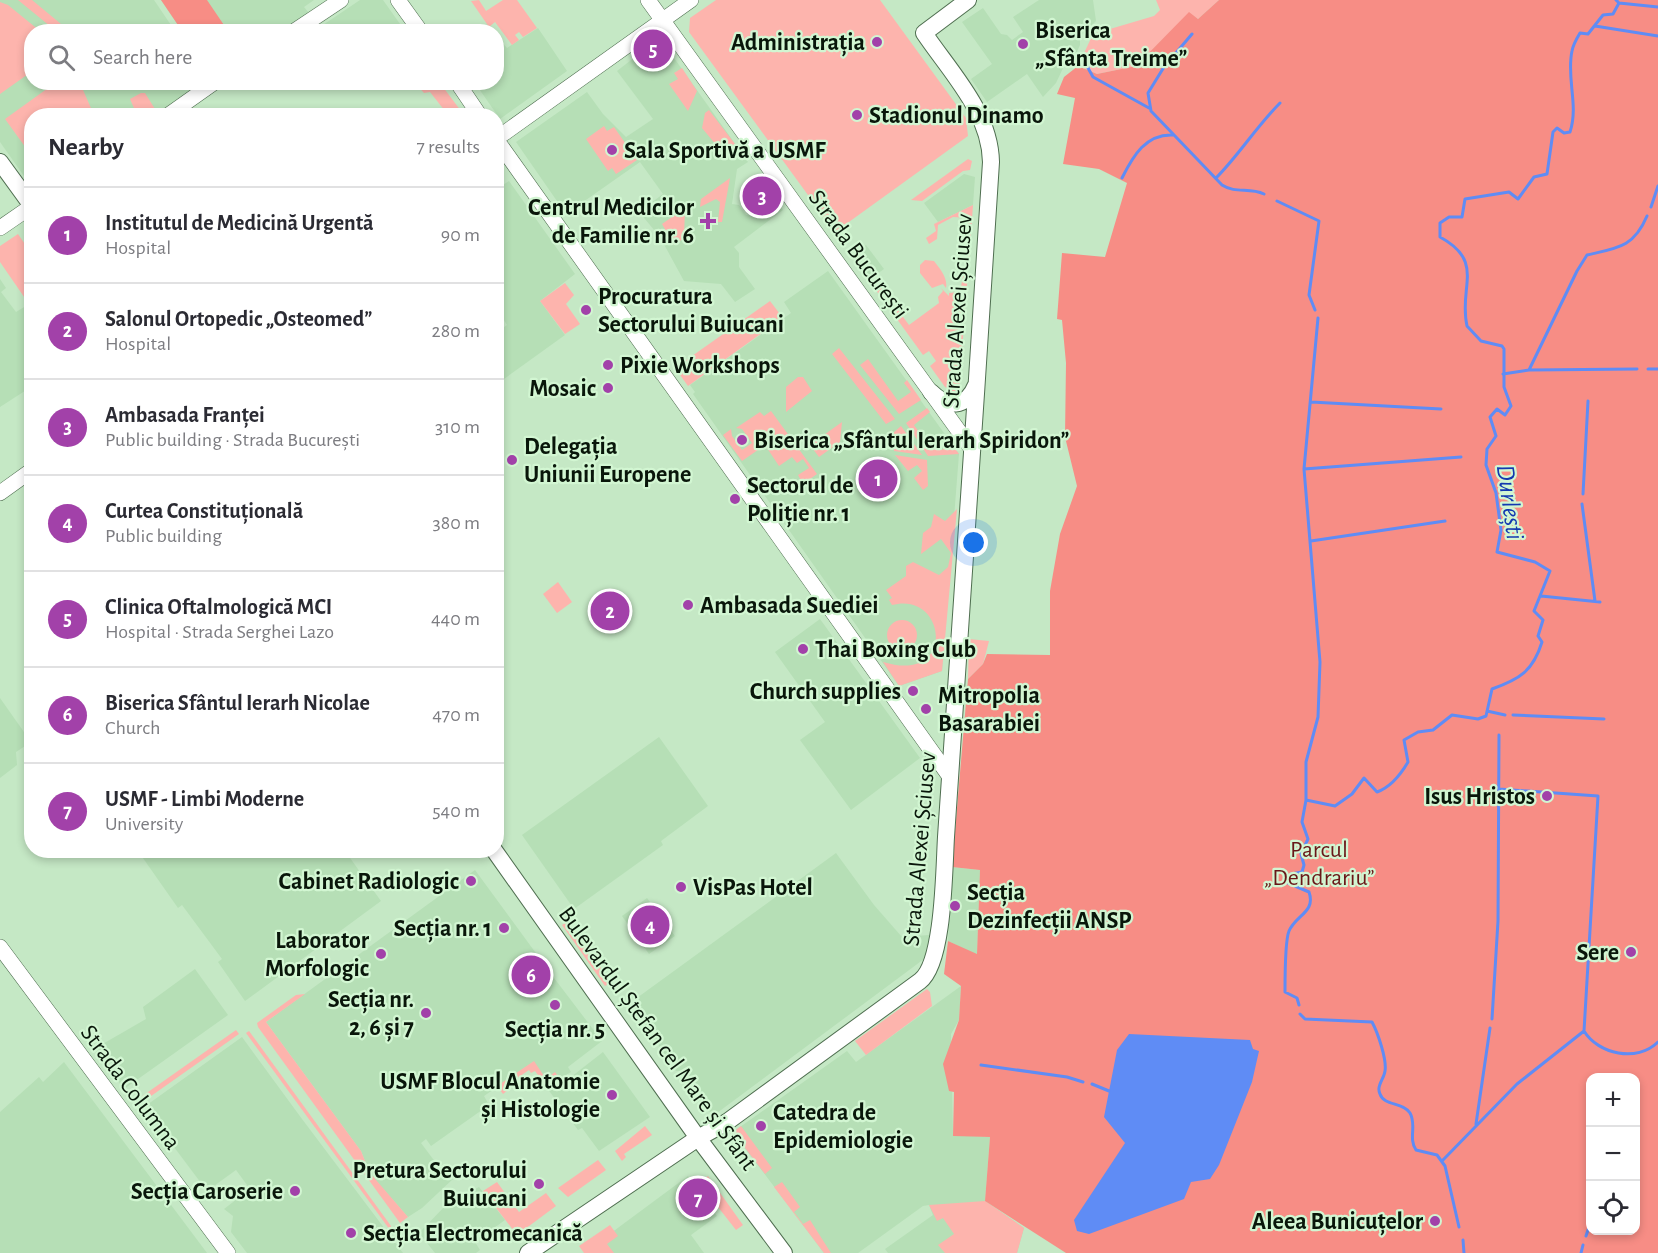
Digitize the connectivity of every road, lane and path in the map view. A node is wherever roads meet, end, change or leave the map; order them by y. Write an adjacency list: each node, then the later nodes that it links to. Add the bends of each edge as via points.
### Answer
1 (341, 0): 7 (main road)
2 (398, 0): 8 (main road)
3 (648, 0): 6 (main road, Strada București)
4 (691, 0): 6 (main road)
5 (968, 0): 19 (main road, Strada Alexei Șciusev, via 924,33 982,118 990,143 992,162)
6 (663, 21): 13 (main road); 20 (main road, Strada București)
7 (305, 24)
8 (415, 24)
9 (204, 90): 11 (main road)
10 (462, 90): 12 (main road)
11 (178, 108)
12 (475, 108)
13 (504, 134)
14 (504, 149): 24 (main road)
15 (0, 162): 16 (main road)
16 (24, 195)
17 (24, 212): 18 (main road)
18 (0, 228)
19 (976, 384): 20 (main road, via 970,397 958,405 944,403); 21 (main road, Strada Alexei Șciusev)
20 (931, 392): 21 (main road, Strada București)
21 (971, 448): 24 (main road, Strada Alexei Șciusev)
22 (24, 476): 23 (main road)
23 (0, 493)
24 (950, 777): 27 (main road, Strada Alexei Șciusev, via 938,939 929,973 727,1122)
25 (500, 858): 27 (main road, Bulevardul Ștefan cel Mare și Sfânt)
26 (0, 946): 28 (main road, Strada Columna)
27 (698, 1138): 29 (main road, Strada Alexei Șciusev); 30 (main road, Bulevardul Ștefan cel Mare și Sfânt)
28 (228, 1253)
29 (528, 1253)
30 (784, 1253)

